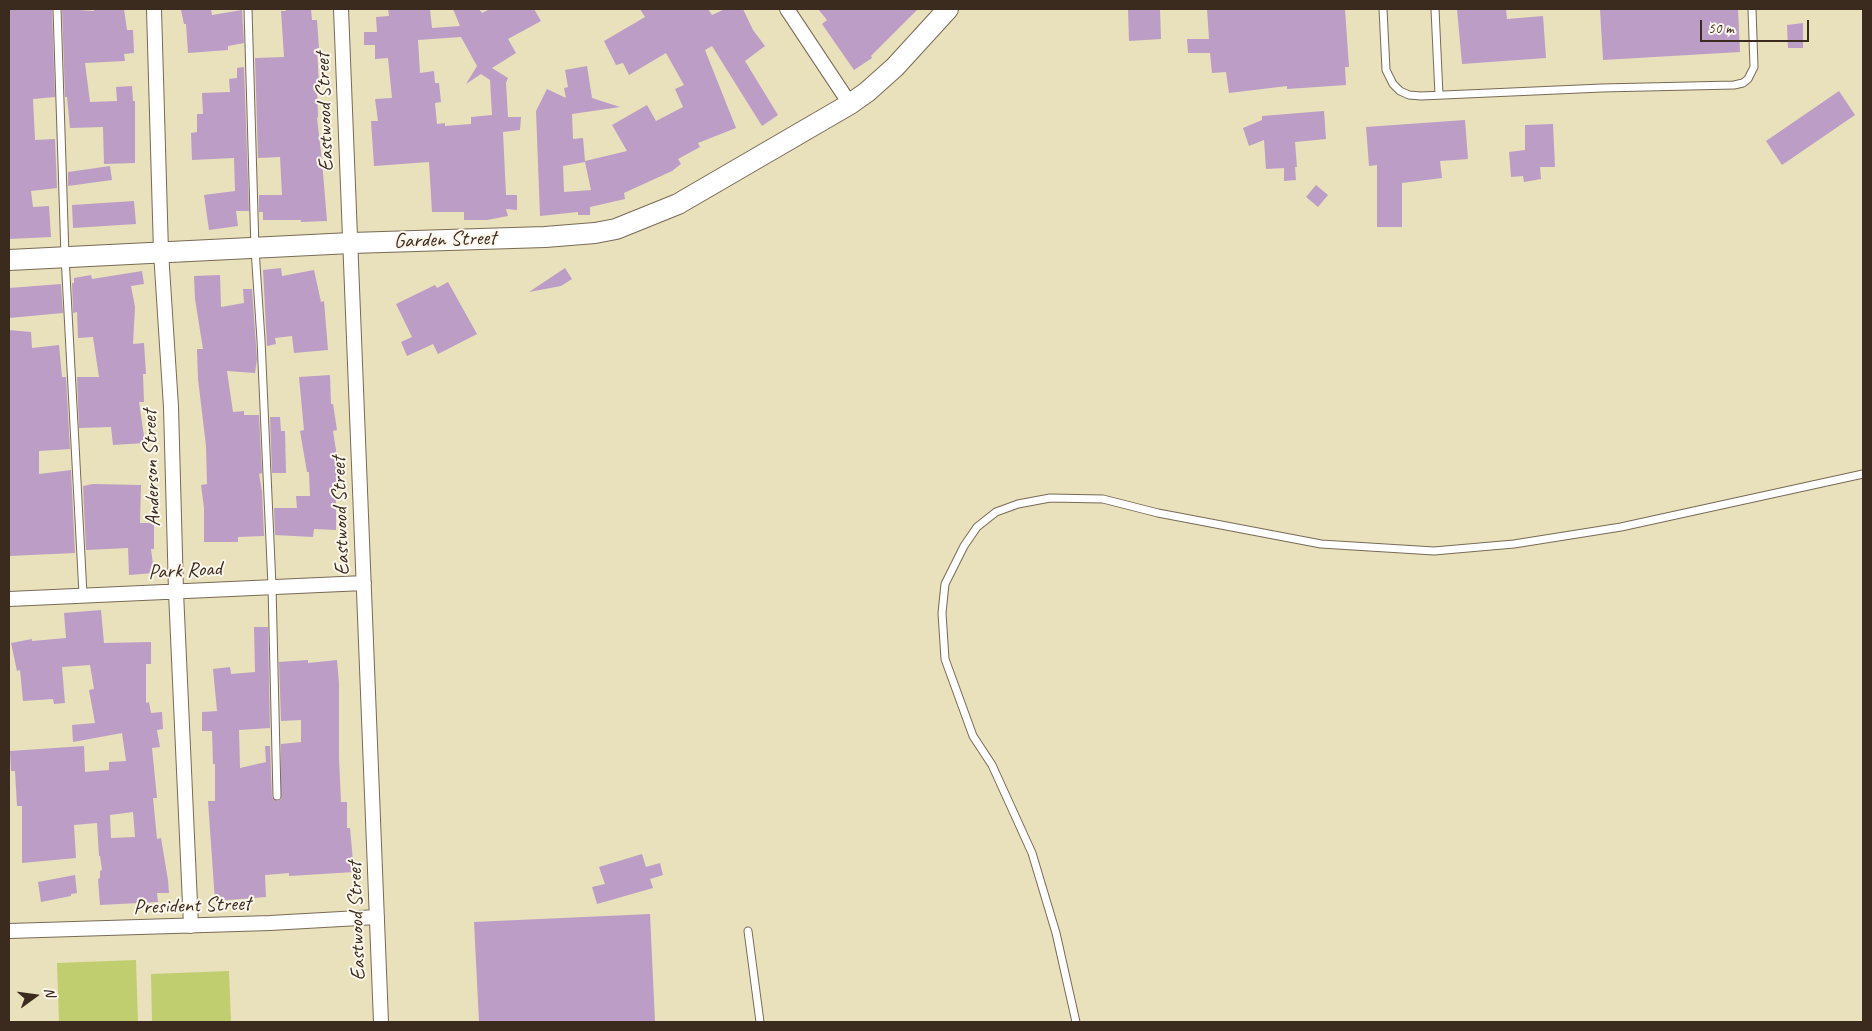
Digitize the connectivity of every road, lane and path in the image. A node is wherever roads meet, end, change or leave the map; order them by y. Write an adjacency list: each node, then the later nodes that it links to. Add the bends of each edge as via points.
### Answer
1 (58, 9): 15 (lane)
2 (154, 9): 14 (street, Anderson Street)
3 (248, 9): 13 (lane)
4 (341, 9): 12 (street, Eastwood Street)
5 (787, 9): 11 (street)
6 (948, 9): 11 (street, Garden Street, via 895,67)
7 (1383, 9): 10 (lane, via 1386,70 1393,84 1409,95)
8 (1435, 9): 10 (lane)
9 (1752, 9): 10 (lane, via 1754,67 1743,83)
10 (1439, 95)
11 (850, 104): 12 (street, Garden Street, via 678,204 616,229 545,237)
12 (351, 243): 13 (street, Garden Street); 18 (street, Eastwood Street)
13 (255, 249): 14 (street, Garden Street); 19 (lane)
14 (161, 252): 15 (street, Garden Street); 20 (street, Anderson Street)
15 (65, 256): 16 (street, Garden Street); 21 (lane)
16 (9, 260)
17 (1863, 474): 30 (lane, via 1622,527 1514,544 1434,551 1321,544 1158,514 1103,499 1050,498 996,512 977,527 945,584 942,613 945,659 973,736 992,765 1032,853 1056,933)
18 (364, 583): 19 (street, Park Road); 24 (street, Eastwood Street)
19 (272, 586): 20 (street, Park Road); 23 (lane)
20 (176, 592): 21 (street, Park Road); 25 (street, Anderson Street)
21 (83, 594): 22 (street, Park Road)
22 (9, 599)
23 (277, 796)
24 (377, 917): 25 (street, President Street); 28 (street, Eastwood Street)
25 (191, 926): 26 (street, President Street)
26 (9, 931)
27 (748, 931): 29 (lane)
28 (381, 1022)
29 (760, 1022)
30 (1076, 1022)

